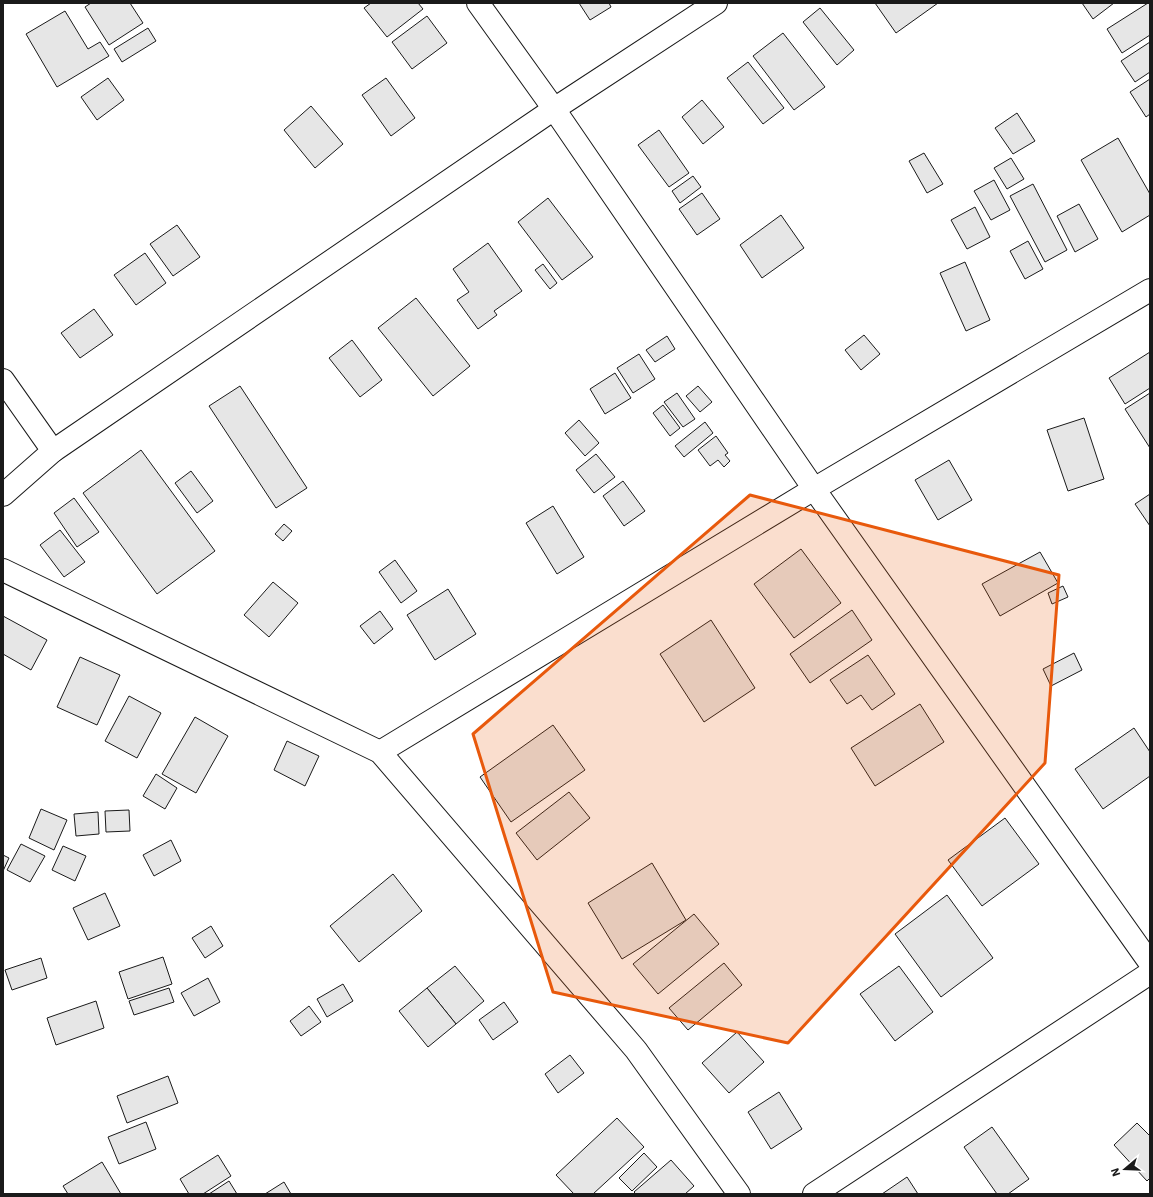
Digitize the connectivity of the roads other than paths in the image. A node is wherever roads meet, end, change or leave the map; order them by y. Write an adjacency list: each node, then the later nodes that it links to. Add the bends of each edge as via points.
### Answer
1 (478, 3): 3 (street)
2 (716, 3): 3 (street)
3 (554, 109): 6 (street); 7 (street)
4 (1150, 290): 7 (street)
5 (3, 380): 6 (street)
6 (53, 451): 8 (street)
7 (814, 489): 10 (street); 11 (street)
8 (3, 495)
9 (3, 570): 10 (street)
10 (380, 752): 13 (street, via 636,1050)
11 (1150, 963)
12 (1150, 973): 14 (street)
13 (738, 1194)
14 (814, 1194)

